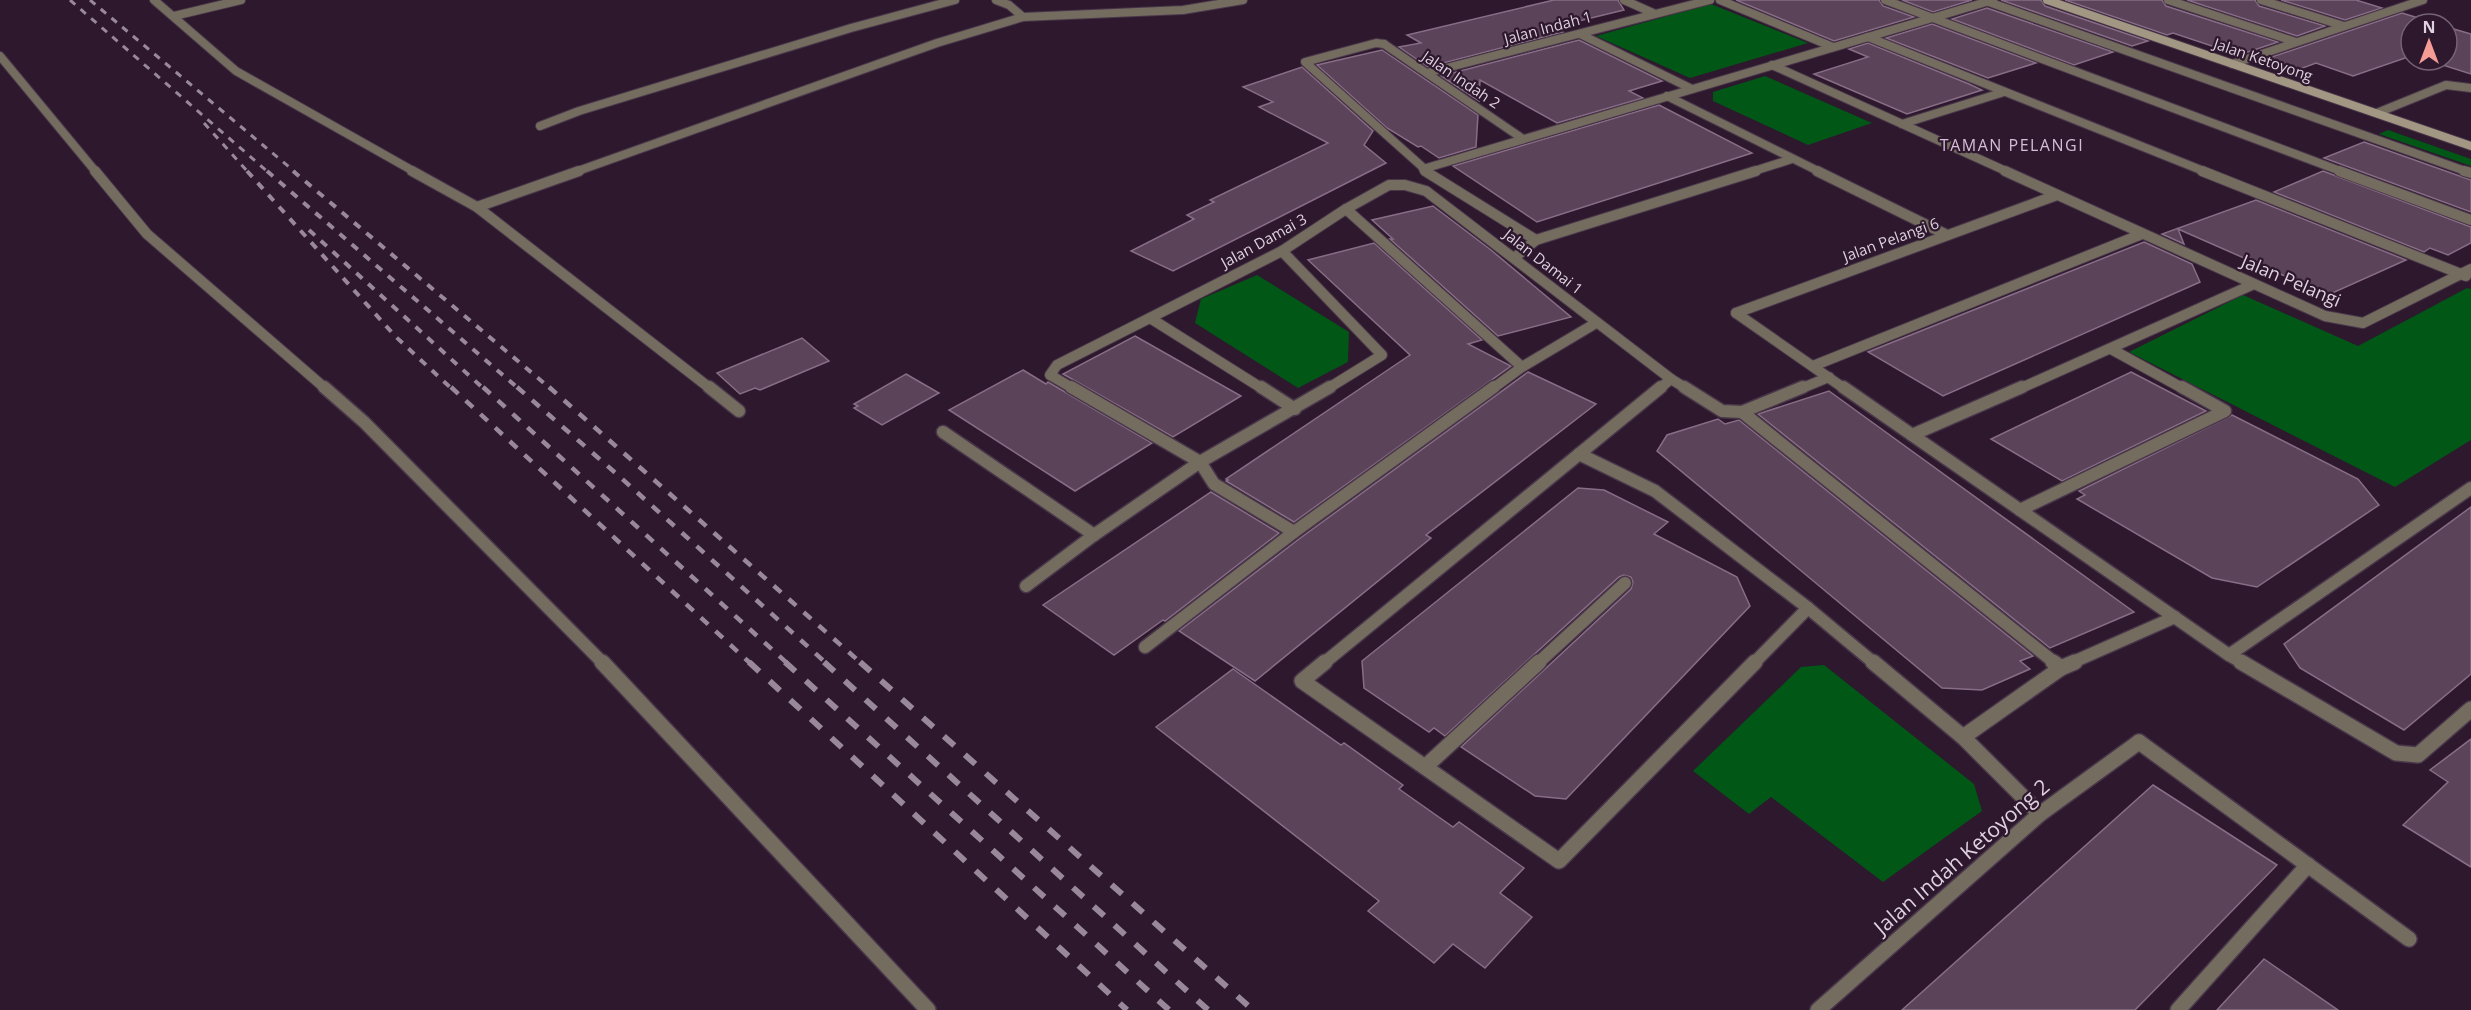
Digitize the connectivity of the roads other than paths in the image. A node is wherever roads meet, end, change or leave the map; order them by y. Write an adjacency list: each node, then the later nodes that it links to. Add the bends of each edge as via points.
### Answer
1 (153, 0): 16 (street)
2 (241, 0): 16 (street)
3 (955, 0): 34 (street, via 579,111)
4 (996, 0): 17 (street)
5 (1243, 0): 17 (street, via 1183,10)
6 (1624, 0): 15 (street)
7 (1710, 0): 15 (street, Jalan Indah 1)
8 (1720, 0): 23 (street)
9 (1885, 0): 18 (street)
10 (1988, 0): 18 (street); 39 (street)
11 (2047, 0): 25 (street, Jalan Ketoyong)
12 (2168, 0): 22 (street)
13 (2261, 0): 19 (street)
14 (2423, 0): 19 (street)
15 (1653, 13): 20 (street, Jalan Indah 1)
16 (174, 16): 42 (street, via 236,71)
17 (1023, 17): 42 (street, via 937,43)
18 (1933, 18): 21 (street); 44 (street)
19 (2344, 26): 22 (street)
20 (1580, 34): 27 (street, Jalan Indah 1); 29 (street)
21 (1868, 37): 23 (street); 30 (street)
22 (2296, 42): 25 (street)
23 (1833, 47): 26 (street)
24 (0, 56): 84 (street, via 147,234 364,422 619,679)
25 (2232, 63): 32 (street, Jalan Ketoyong)
26 (1772, 65): 29 (street); 33 (street, Jalan Pelangi)
27 (1427, 73): 35 (street, Jalan Indah 2); 38 (street, Jalan Indah 2, via 1377,43 1305,62)
28 (2471, 88): 32 (street, via 2446,85)
29 (1692, 89): 31 (street)
30 (2004, 92): 33 (street); 51 (street)
31 (1667, 96): 35 (street); 37 (street)
32 (2377, 113): 36 (street, Jalan Ketoyong)
33 (1902, 124): 41 (street, Jalan Pelangi)
34 (540, 126)
35 (1523, 139): 38 (street)
36 (2471, 146)
37 (1792, 159): 46 (street); 47 (street)
38 (1423, 169): 47 (street)
39 (2471, 173)
40 (1389, 185): 43 (street, Jalan Damai 3); 49 (street, Jalan Damai 1, via 1426,191)
41 (2057, 195): 45 (street, Jalan Pelangi); 46 (street, Jalan Pelangi 6)
42 (477, 207): 61 (street)
43 (1346, 209): 48 (street, Jalan Damai 3); 57 (street)
44 (2471, 220)
45 (2142, 234): 52 (street, Jalan Pelangi); 56 (street)
46 (1947, 235): 56 (street, Jalan Pelangi 6, via 1736,313)
47 (1536, 240): 49 (street)
48 (1282, 251): 53 (street, Jalan Damai 3); 60 (street, via 1382,355)
49 (1514, 258): 54 (street, Jalan Damai 1)
50 (2471, 269): 51 (street, Jalan Pelangi)
51 (2466, 276): 52 (street, Jalan Pelangi, via 2363,323 2325,316)
52 (2254, 284): 55 (street)
53 (1150, 318): 60 (street); 66 (street, Jalan Damai 3, via 1057,365 1050,375)
54 (1596, 322): 57 (street); 59 (street, Jalan Damai 1)
55 (2111, 349): 64 (street); 68 (street, via 2225,411)
56 (1813, 366): 58 (street)
57 (1522, 367): 69 (street)
58 (1829, 377): 62 (street); 64 (street)
59 (1671, 379): 62 (street, Jalan Damai 1, via 1722,411); 65 (street)
60 (1295, 408): 66 (street)
61 (739, 411)
62 (1742, 412): 77 (street)
63 (943, 432): 70 (street)
64 (1912, 435): 68 (street)
65 (1579, 454): 73 (street, via 1655,490); 80 (street, via 1302,681)
66 (1200, 462): 69 (street, via 1214,484); 70 (street)
67 (2471, 488): 76 (street)
68 (2020, 510): 74 (street)
69 (1294, 532): 75 (street)
70 (1094, 535): 72 (street)
71 (1625, 583): 80 (street)
72 (1026, 586)
73 (1808, 608): 79 (street); 80 (street, via 1559,861)
74 (2175, 617): 76 (street); 77 (street)
75 (1145, 646)
76 (2229, 655): 78 (street, via 2396,753 2418,755)
77 (2061, 668): 79 (street)
78 (2471, 709)
79 (1963, 737): 81 (street)
80 (1425, 767)
81 (2040, 814): 82 (street, Jalan Indah Ketoyong 2, via 2139,741); 85 (street, Jalan Indah Ketoyong 2)
82 (2308, 865): 83 (street); 86 (street)
83 (2409, 939)
84 (927, 1010)
85 (1818, 1010)
86 (2178, 1010)

